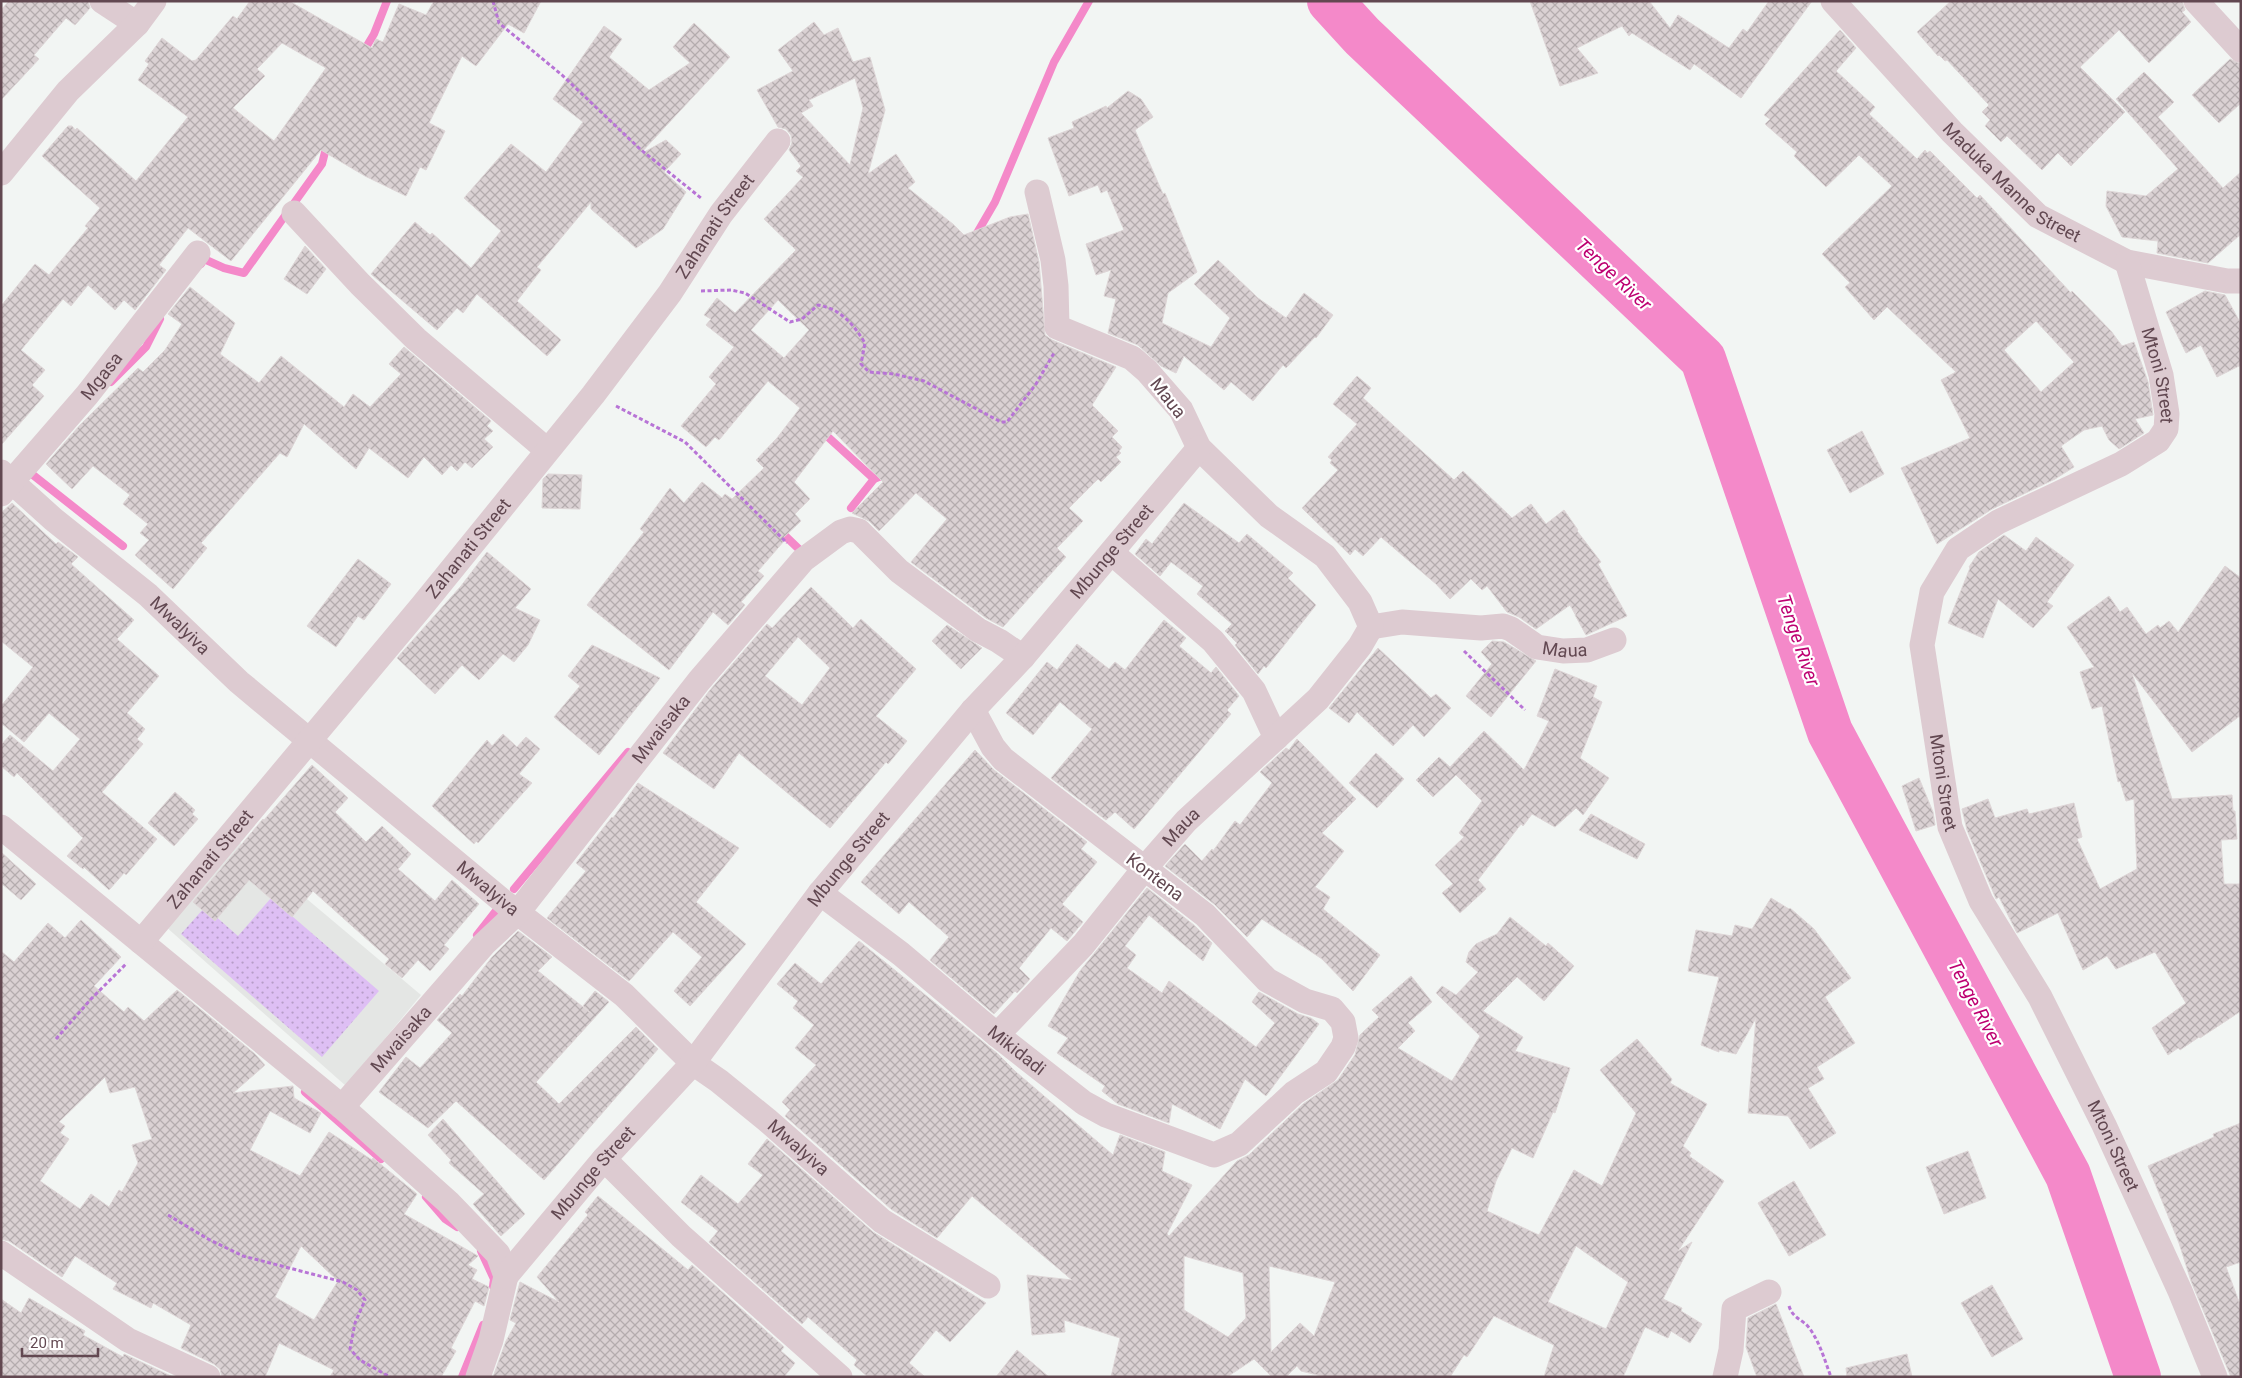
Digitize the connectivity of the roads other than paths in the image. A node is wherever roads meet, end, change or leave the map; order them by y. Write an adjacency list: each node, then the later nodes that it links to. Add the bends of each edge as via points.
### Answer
1 (102, 1): 5 (street)
2 (154, 1): 5 (street)
3 (1833, 1): 12 (street, Maduka Manne Street, via 1952,132 2038,216)
4 (2196, 1): 6 (street)
5 (137, 24): 8 (street, via 68,91)
6 (2241, 50)
7 (778, 141): 15 (street, Zahanati Street, via 721,214 670,293)
8 (1, 173)
9 (1037, 192): 14 (street, Maua, via 1052,260 1059,329 1132,358 1181,410)
10 (294, 213): 15 (street, via 416,338)
11 (198, 253): 16 (street, Mgasa, via 87,396)
12 (2127, 262): 13 (street, Maduka Manne Street); 42 (street, Mtoni Street, via 2161,375 2166,429 2158,441 2121,464 1998,522 1958,549 1932,592 1922,646 1950,827 1981,901 2040,997 2104,1125 2180,1291)
13 (2241, 281)
14 (1199, 448): 17 (street, Mbunge Street); 18 (street, Maua, via 1269,516 1325,556 1360,602)
15 (548, 450): 23 (street, Zahanati Street)
16 (5, 482): 23 (street, Mwalyiva, via 148,595 239,682)
17 (1112, 553): 20 (street, Mbunge Street); 22 (street, via 1213,641 1254,691)
18 (1371, 627): 19 (street, Maua, via 1402,622 1481,628 1503,626 1545,650 1587,650); 22 (street, Maua, via 1318,699)
19 (1614, 640)
20 (1023, 657): 21 (street, Mbunge Street); 27 (street, Mwaisaka, via 978,630 907,577 859,531 840,532 803,560 699,681)
21 (973, 710): 25 (street, Kontena, via 1002,759); 26 (street, Mbunge Street)
22 (1276, 738): 25 (street, Maua, via 1186,821)
23 (309, 741): 27 (street, Mwalyiva); 28 (street, Zahanati Street)
24 (1, 827): 28 (street)
25 (1144, 869): 29 (street, Kontena, via 1205,914 1267,980 1305,1001 1332,1009 1339,1014); 30 (street, Maua, via 1083,945)
26 (820, 893): 30 (street, Mikidadi, via 902,954); 31 (street, Mbunge Street)
27 (518, 912): 31 (street, Mwalyiva, via 624,995); 32 (street, Mwaisaka, via 478,951)
28 (141, 942): 32 (street)
29 (1346, 1030): 30 (street, Mikidadi, via 1343,1046 1326,1072 1294,1093 1239,1144 1214,1155 1106,1115 1070,1092)
30 (997, 1035)
31 (693, 1063): 33 (street, Mbunge Street); 36 (street, Mwalyiva, via 767,1120 882,1221)
32 (342, 1107): 35 (street, via 448,1202 498,1254)
33 (604, 1159): 35 (street, Mbunge Street); 40 (street, via 681,1236)
34 (1, 1254): 38 (street, via 128,1340)
35 (506, 1276): 39 (street, via 491,1340)
36 (988, 1286)
37 (1769, 1292): 41 (street, via 1734,1309 1732,1350)
38 (208, 1377)
39 (478, 1377)
40 (840, 1377)
41 (1725, 1377)
42 (2215, 1377)

